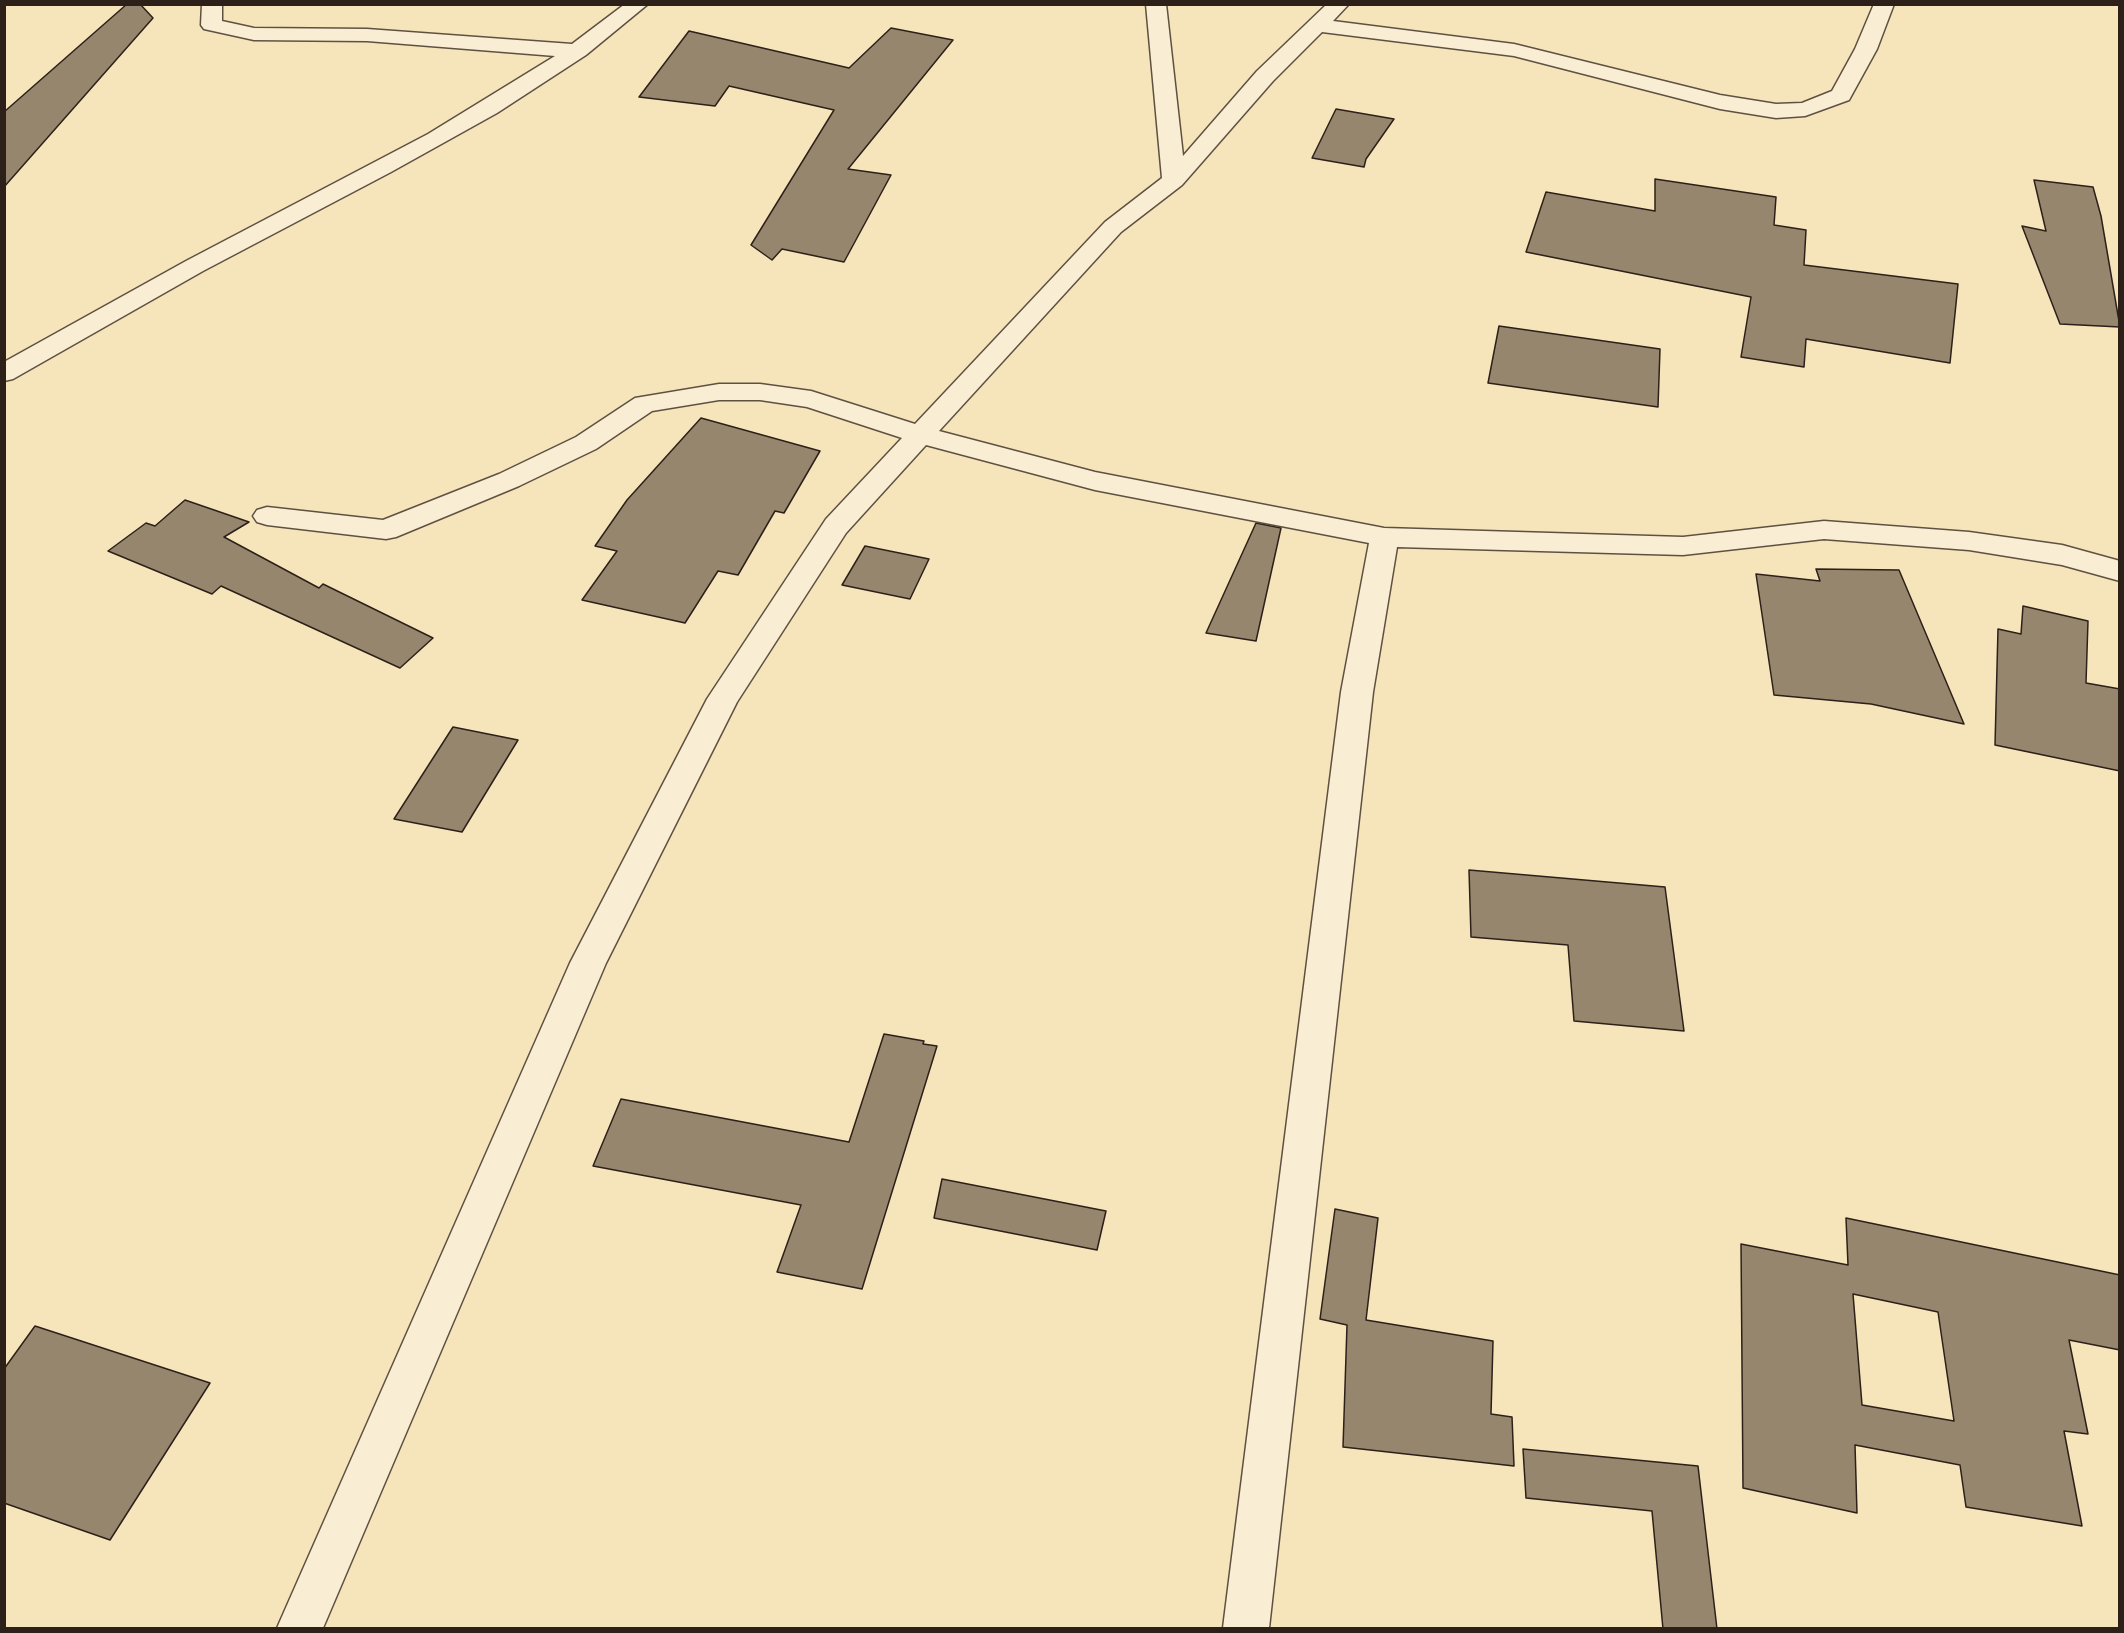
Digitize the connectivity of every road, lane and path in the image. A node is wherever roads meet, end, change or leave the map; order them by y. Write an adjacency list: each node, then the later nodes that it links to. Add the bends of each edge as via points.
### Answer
1 (212, 4): 6 (street, via 212,25 254,34 367,35)
2 (638, 4): 6 (street)
3 (1156, 4): 7 (street)
4 (1884, 4): 5 (street, via 1841,96 1805,109 1776,111 1720,102 1514,50)
5 (1327, 15): 7 (street, via 1265,76)
6 (579, 51): 8 (street, via 359,181 220,252)
7 (1174, 180): 9 (street, via 1113,227)
8 (4, 373)
9 (921, 435): 10 (street, via 811,399 760,392 719,392 644,404 586,443 509,480 386,530); 11 (street, via 1095,481); 13 (street, via 836,526 723,699 588,963)
10 (267, 516)
11 (1384, 537): 12 (street, via 1683,546 1824,530 1969,541 2062,555); 14 (street, via 1356,704)
12 (2120, 571)
13 (300, 1629)
14 (1246, 1629)

